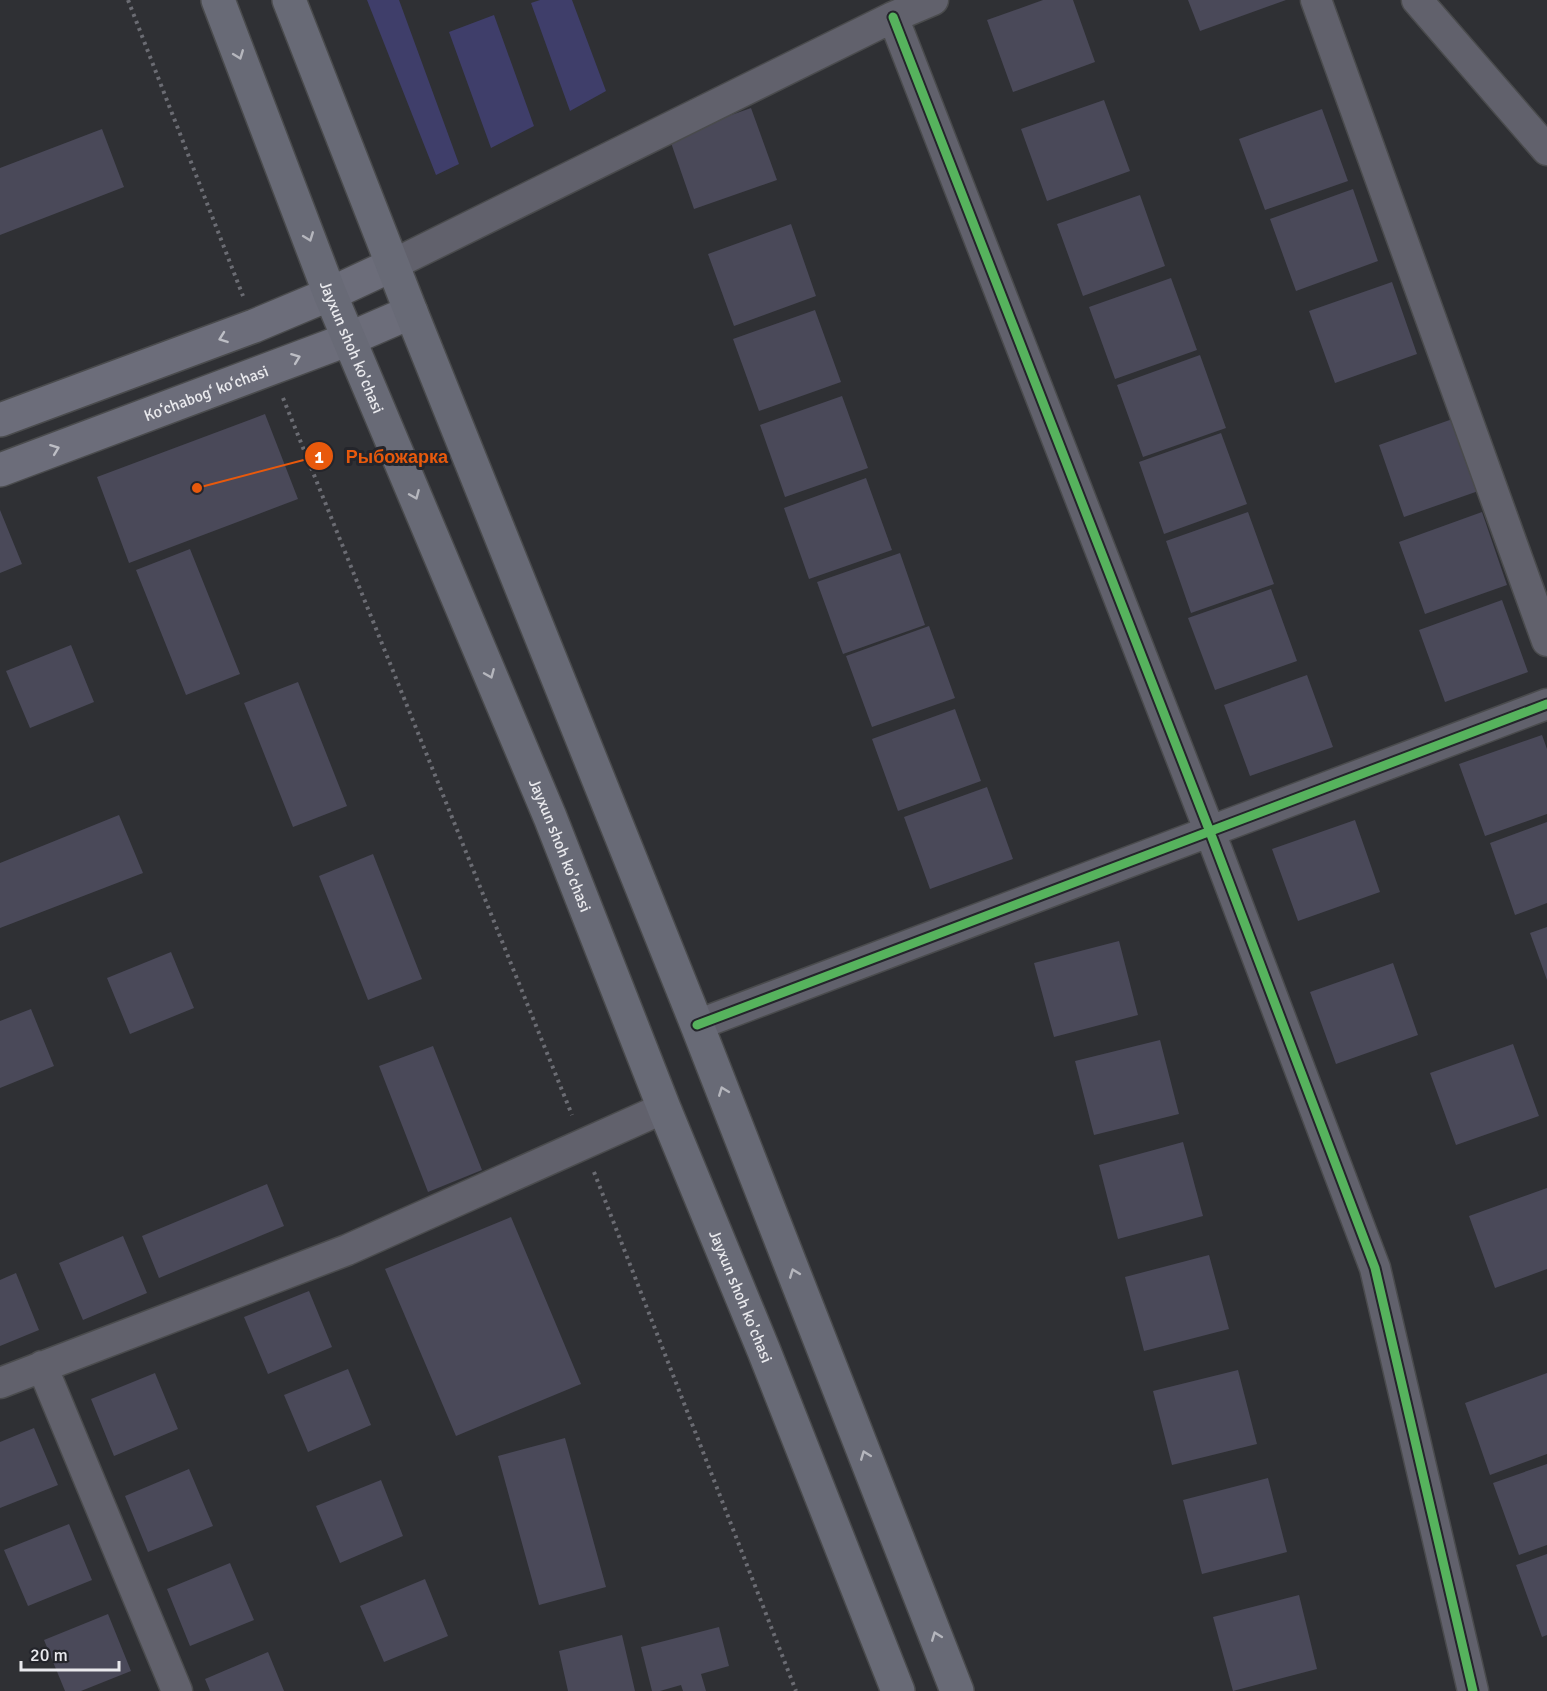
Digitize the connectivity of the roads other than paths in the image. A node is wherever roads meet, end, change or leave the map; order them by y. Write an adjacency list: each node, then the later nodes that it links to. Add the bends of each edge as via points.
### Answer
1 (218, 0): 9 (highway, Jayxun shoh ko'chasi, one-way to 9)
2 (289, 0): 8 (highway)
3 (933, 0): 6 (street)
4 (1316, 0): 14 (street)
5 (1416, 0): 7 (street)
6 (893, 17): 8 (street); 16 (street)
7 (1547, 150)
8 (392, 265): 9 (main road); 10 (highway)
9 (330, 294): 11 (highway, Jayxun shoh ko'chasi); 12 (main road, one-way to 12)
10 (411, 312): 11 (main road, Ko‘chabog‘ ko‘chasi); 17 (highway)
11 (349, 339): 13 (main road, Ko‘chabog‘ ko‘chasi, one-way to 11); 18 (highway, Jayxun shoh ko'chasi, one-way to 18, via 550,817)
12 (0, 420)
13 (0, 470)
14 (1547, 641)
15 (1547, 704): 16 (street)
16 (1210, 832): 17 (street); 24 (street, via 1375,1268)
17 (697, 1025): 23 (highway, one-way to 17)
18 (664, 1108): 19 (street, via 347,1250); 22 (highway, Jayxun shoh ko'chasi)
19 (42, 1366): 20 (street); 21 (street)
20 (0, 1383)
21 (177, 1691)
22 (898, 1691)
23 (957, 1691)
24 (1473, 1691)

